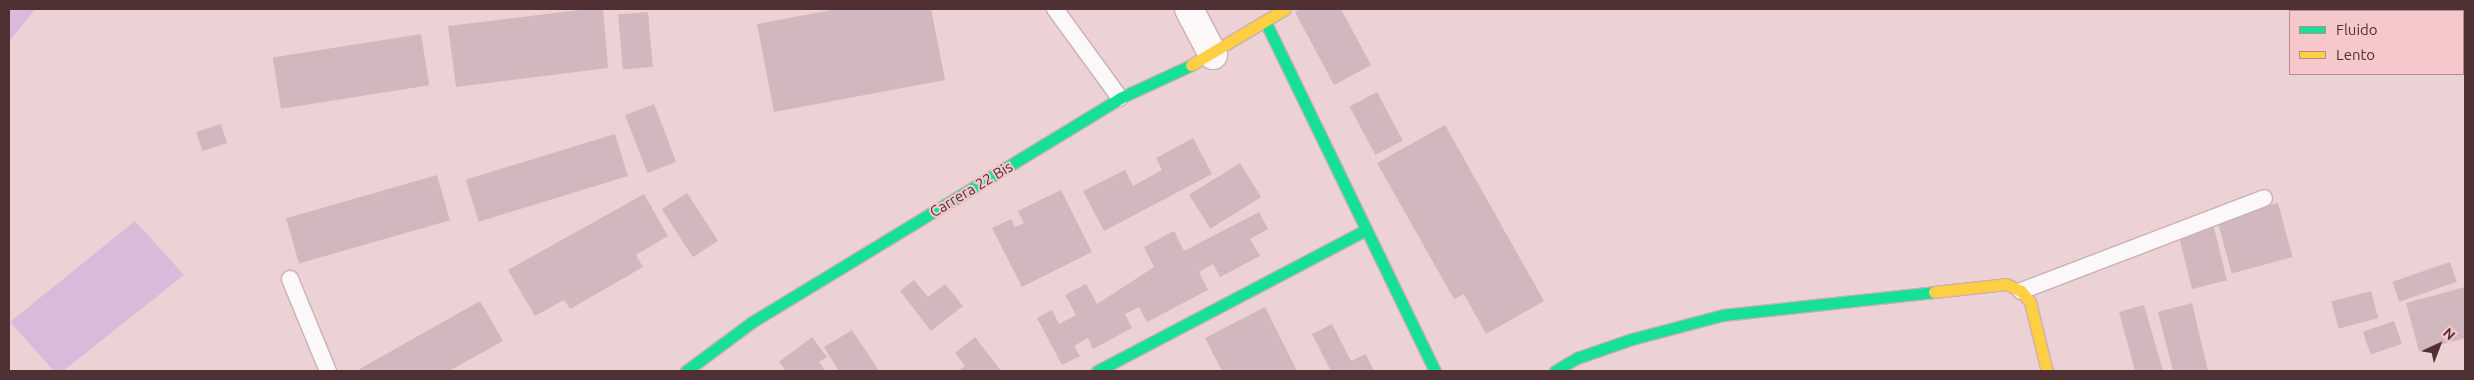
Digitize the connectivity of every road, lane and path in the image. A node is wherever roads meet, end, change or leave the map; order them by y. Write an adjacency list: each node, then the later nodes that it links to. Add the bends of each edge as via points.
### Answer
1 (1056, 9): 6 (lane)
2 (1189, 9): 5 (street)
3 (1285, 9): 4 (street, Carrera 22 Bis)
4 (1265, 21): 5 (street, Carrera 22 Bis); 8 (street)
5 (1213, 55): 6 (street, Carrera 22 Bis)
6 (1120, 98): 12 (street, Carrera 22 Bis, via 752,322)
7 (2264, 198): 10 (lane)
8 (1366, 230): 13 (street); 14 (street)
9 (290, 280): 11 (lane)
10 (2021, 291): 15 (street, via 2006,284 1723,315 1632,339 1577,358); 16 (street, via 2030,302)
11 (328, 371)
12 (686, 371)
13 (1097, 371)
14 (1436, 371)
15 (1555, 371)
16 (2047, 371)

